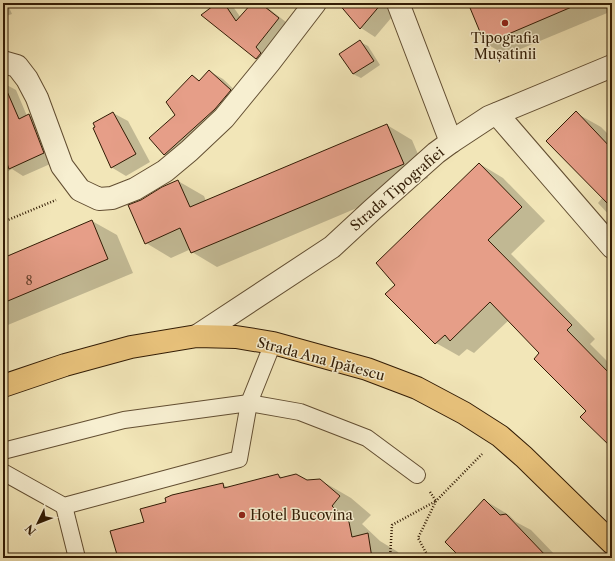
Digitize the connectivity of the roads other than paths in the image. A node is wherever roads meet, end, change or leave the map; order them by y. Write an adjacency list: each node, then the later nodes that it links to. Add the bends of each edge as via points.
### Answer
1 (314, 3): 3 (street, via 224,118 165,171 135,189 112,198 99,199 80,190 62,166 37,98 27,79 17,66)
2 (398, 3): 6 (street)
3 (3, 62)
4 (612, 66): 5 (street, Strada Tipografiei)
5 (497, 114): 6 (street, Strada Tipografiei); 7 (street)
6 (451, 142): 8 (street, Strada Tipografiei, via 332,247)
7 (612, 247)
8 (197, 336): 9 (main road, Strada Ana Ipătescu, via 236,337); 10 (main road, Strada Ana Ipătescu, via 131,347 65,365)
9 (273, 344): 11 (lane); 16 (main road, Strada Ana Ipătescu, via 367,369 417,388 464,412 500,436 549,480)
10 (3, 386)
11 (249, 403): 12 (lane, via 124,420); 14 (lane, via 300,412 367,438); 15 (lane, via 238,459)
12 (3, 451)
13 (3, 472): 15 (lane)
14 (417, 475)
15 (64, 506): 17 (lane)
16 (612, 543)
17 (77, 558)

